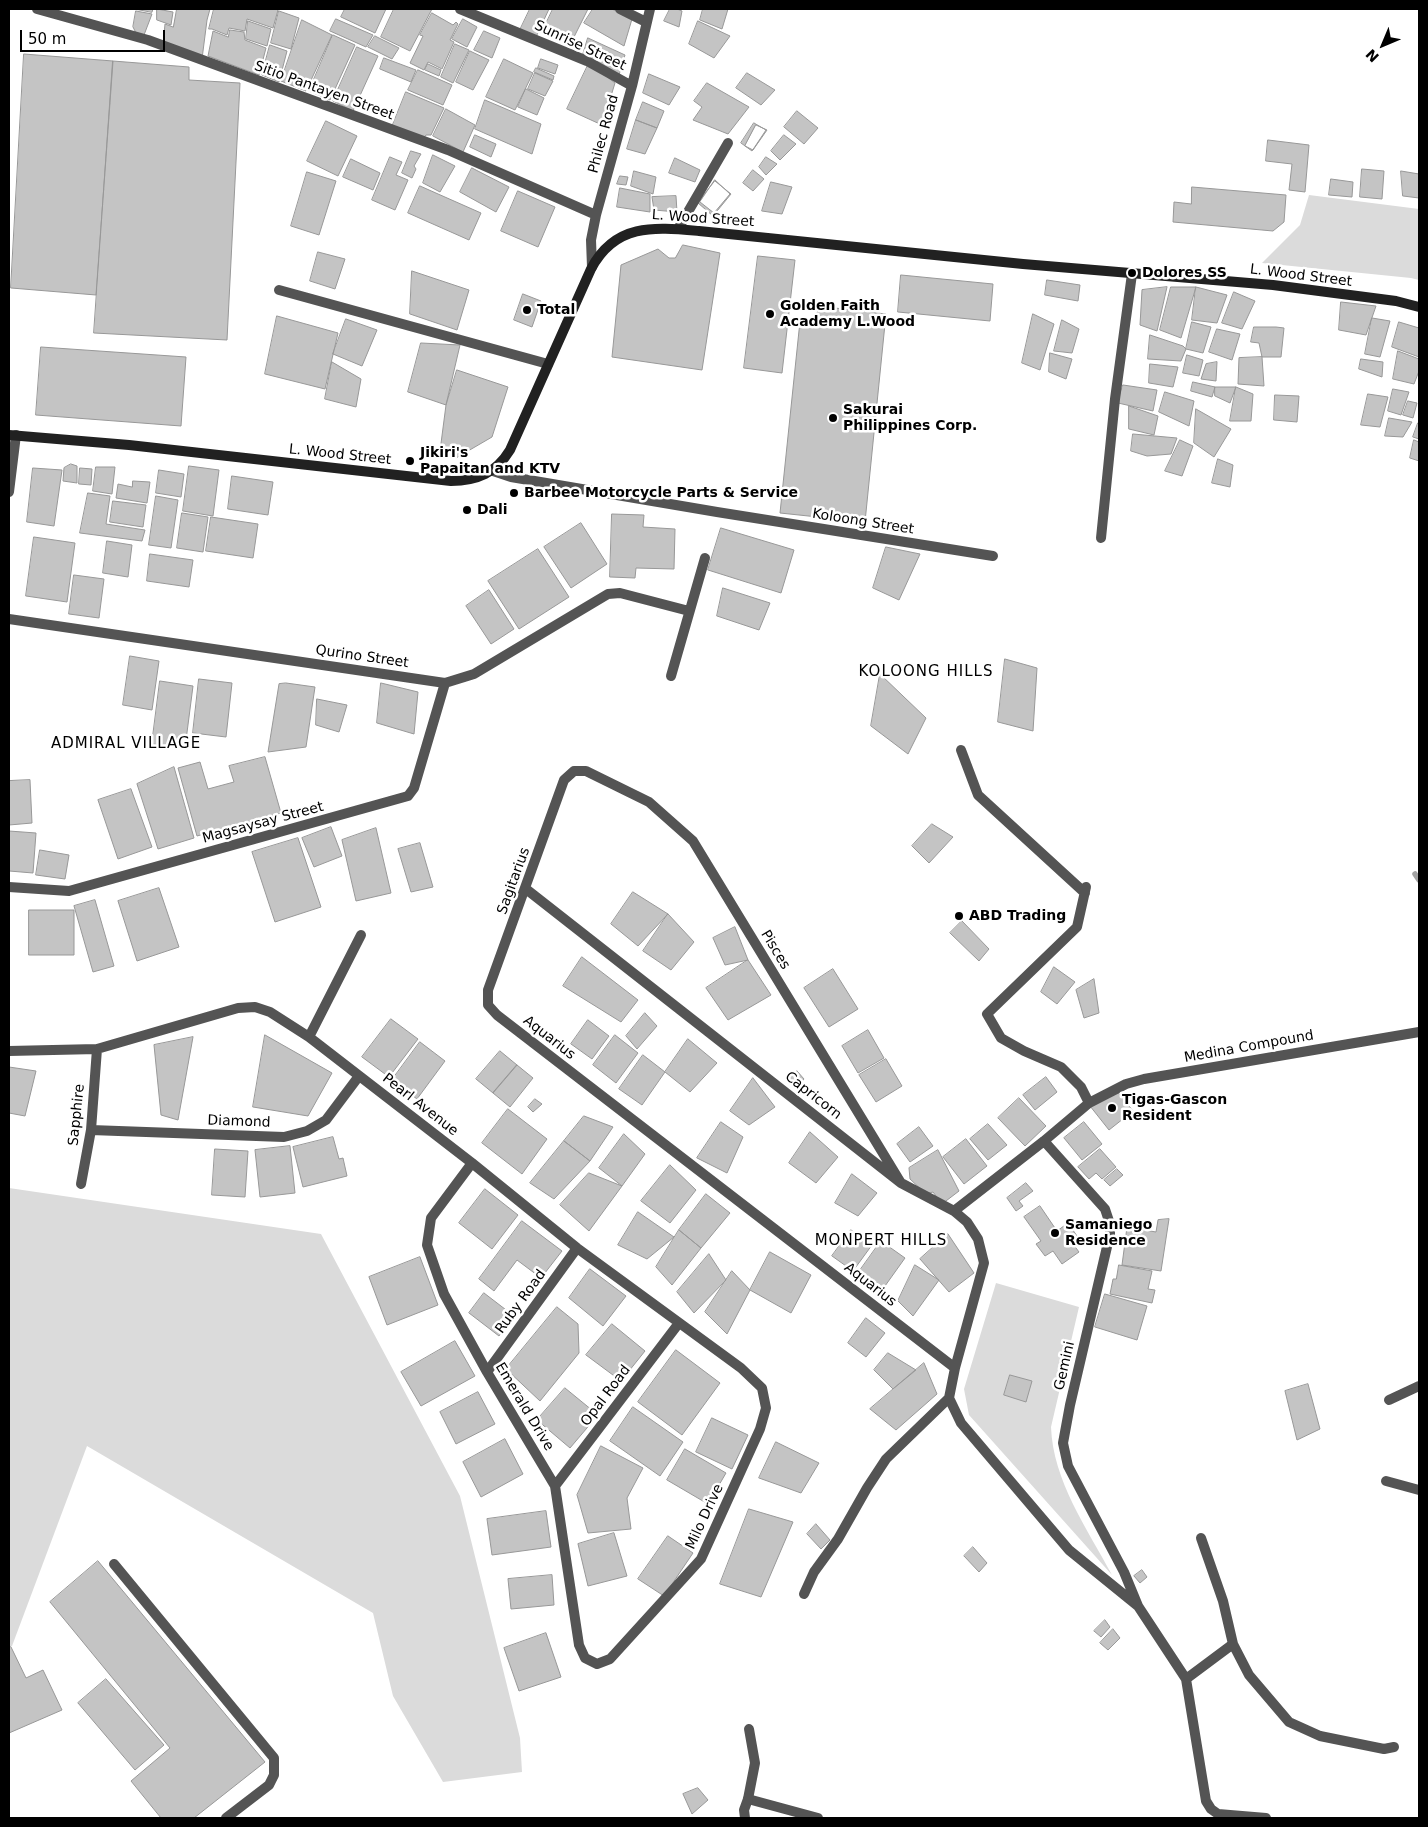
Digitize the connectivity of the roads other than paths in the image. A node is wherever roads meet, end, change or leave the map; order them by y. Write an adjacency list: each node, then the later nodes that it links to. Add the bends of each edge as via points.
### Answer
1 (37, 9): 8 (street, Sitio Pantayen Street, via 148,40 448,150)
2 (460, 9): 6 (street, Sunrise Street, via 587,61)
3 (620, 9): 5 (street)
4 (650, 9): 5 (street, Philec Road)
5 (646, 22): 6 (street, Philec Road)
6 (632, 86): 8 (street, Philec Road)
7 (728, 143): 9 (street)
8 (596, 215): 10 (street, Philec Road, via 591,240)
9 (678, 229): 10 (main road, L. Wood Street, via 642,229 625,234 607,247); 11 (main road, L. Wood Street)
10 (592, 267): 14 (main road, L. Wood Street)
11 (1132, 274): 13 (main road, L. Wood Street, via 1273,286 1396,301); 18 (street)
12 (279, 290): 14 (street)
13 (1419, 307)
14 (548, 364): 16 (main road, L. Wood Street, via 516,439 505,459)
15 (12, 435): 16 (main road, L. Wood Street, via 451,481 468,481); 17 (street)
16 (493, 471): 19 (street, Koloong Street, via 511,477 707,511)
17 (9, 492)
18 (1101, 538)
19 (993, 556)
20 (705, 558): 21 (street)
21 (689, 611): 23 (street); 24 (street, Qurino Street, via 620,593 608,594 474,674)
22 (9, 620): 24 (street, Qurino Street)
23 (671, 676)
24 (445, 683): 27 (street, Magsaysay Street, via 414,788 408,796 68,891)
25 (961, 750): 36 (street, via 978,795 1086,890 1077,927 988,1014 1002,1038 1061,1067 1081,1087)
26 (586, 771): 28 (street, Sagitarius, via 574,771 564,780); 40 (street, Pisces, via 649,802 693,841)
27 (9, 887)
28 (526, 889): 30 (street, Sagitarius, via 488,990 488,1005); 40 (street, Capricorn)
29 (361, 935): 32 (street)
30 (497, 1015): 45 (street, Aquarius)
31 (1419, 1032): 36 (street, Medina Compound, via 1144,1079 1126,1084)
32 (308, 1037): 33 (street, Pearl Avenue, via 270,1012 255,1007 238,1008); 35 (street, Pearl Avenue)
33 (97, 1049): 34 (street, Pearl Avenue); 37 (street, Sapphire)
34 (9, 1051)
35 (359, 1076): 37 (street, Diamond, via 326,1120 307,1131 284,1137); 39 (street, Pearl Avenue)
36 (1089, 1103): 38 (street)
37 (91, 1130): 41 (street, Sapphire)
38 (1044, 1141): 42 (street); 57 (street, Gemini, via 1105,1209 1110,1224 1064,1443 1068,1466 1124,1572)
39 (472, 1163): 43 (street, Pearl Avenue); 46 (street, Emerald Drive, via 431,1218 427,1245 444,1294)
40 (901, 1183): 42 (street, Capricorn)
41 (81, 1184)
42 (954, 1211): 45 (street, Capricorn, via 967,1222 978,1239 984,1263)
43 (578, 1248): 44 (street, Pearl Avenue); 46 (street, Ruby Road)
44 (679, 1323): 48 (street, Pearl Avenue, via 741,1368); 52 (street, Opal Road)
45 (955, 1368): 49 (street)
46 (487, 1372): 52 (street, Emerald Drive)
47 (1419, 1386): 50 (street)
48 (762, 1388): 59 (street, Milo Drive, via 766,1408 760,1429 701,1559)
49 (950, 1398): 56 (street, via 886,1459 838,1539 814,1572); 57 (street, via 961,1423 1069,1550)
50 (1389, 1400)
51 (1386, 1480): 53 (street)
52 (555, 1486): 59 (street, Emerald Drive, via 579,1645 586,1658 597,1664)
53 (1419, 1490)
54 (1201, 1538): 58 (street, via 1223,1601)
55 (114, 1564): 64 (street, via 274,1758 274,1775 269,1785)
56 (804, 1594)
57 (1138, 1606): 60 (street)
58 (1233, 1644): 60 (street); 62 (street, via 1249,1675 1289,1722 1320,1736 1384,1749)
59 (610, 1659)
60 (1186, 1679): 67 (street, via 1206,1800 1218,1814)
61 (749, 1729): 63 (street, via 755,1763)
62 (1394, 1747)
63 (748, 1798): 65 (street); 66 (street)
64 (226, 1818)
65 (745, 1818)
66 (818, 1818)
67 (1266, 1818)

